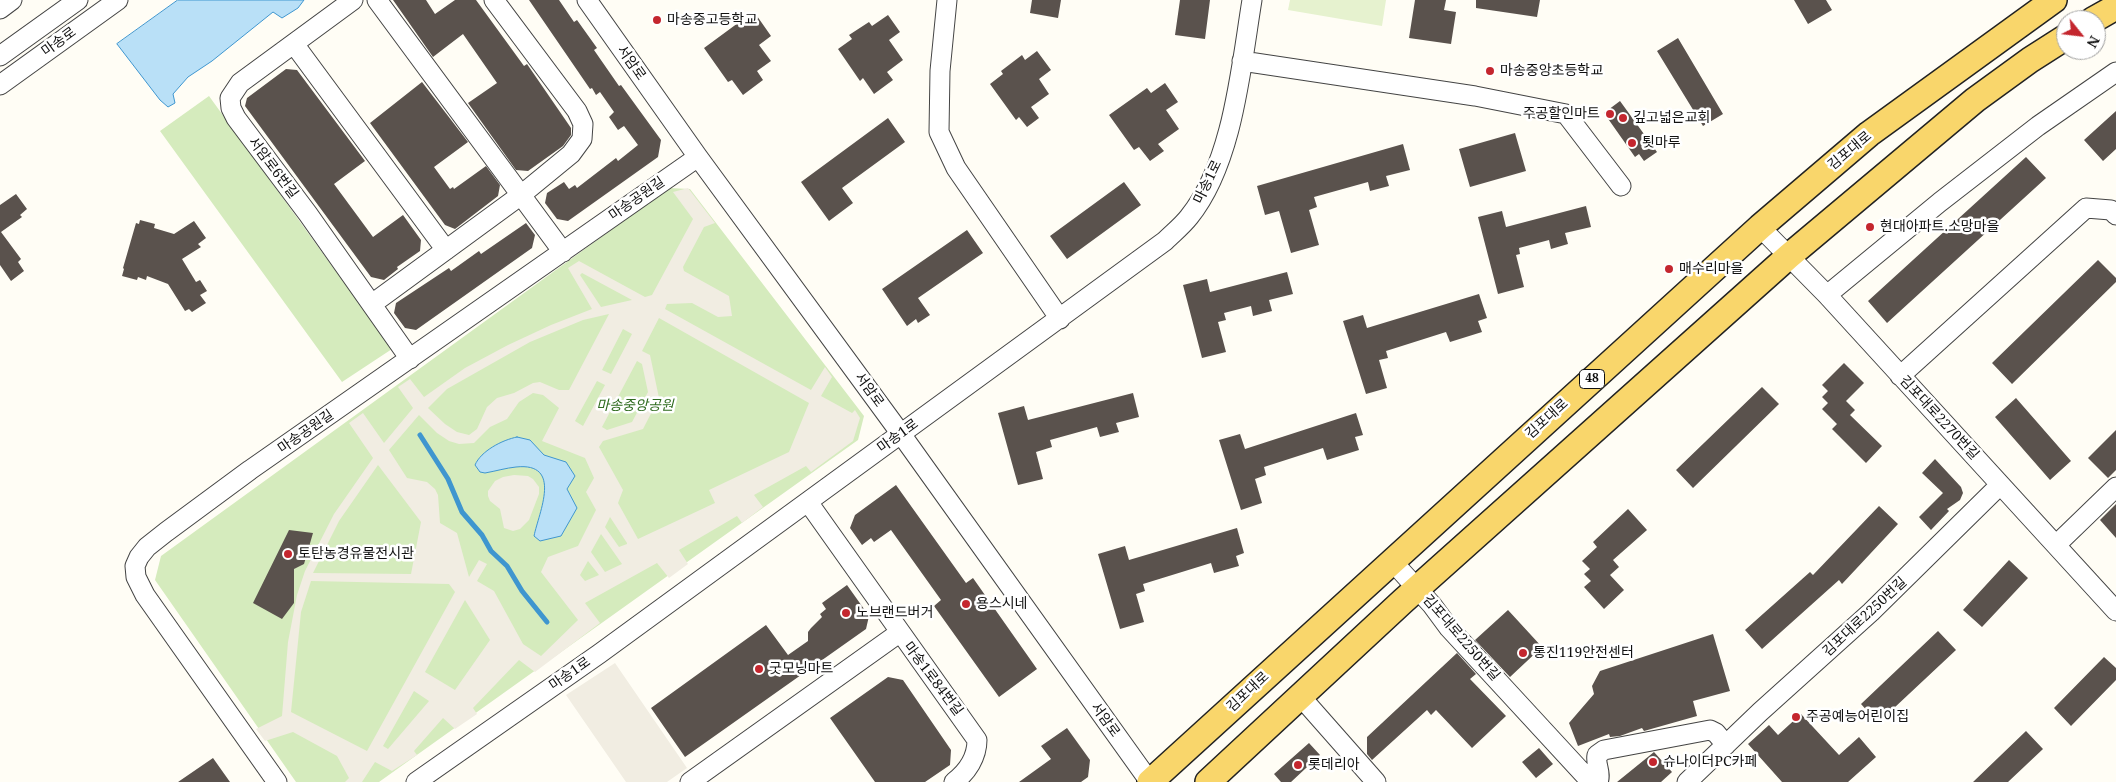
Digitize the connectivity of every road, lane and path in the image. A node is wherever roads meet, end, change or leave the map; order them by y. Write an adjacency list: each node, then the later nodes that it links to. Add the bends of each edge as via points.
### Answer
1 (12, 0): 11 (street)
2 (78, 0): 14 (street, 마송로)
3 (118, 0): 17 (street, 마송로)
4 (354, 0): 13 (street, 서암로6번길)
5 (377, 0): 20 (street)
6 (494, 0): 20 (street, via 577,111 583,124 582,139 571,154)
7 (587, 0): 18 (street, 서암로)
8 (948, 0): 28 (street, via 940,71 939,132 956,168)
9 (1252, 0): 15 (street, 마송1로)
10 (2054, 0): 22 (main road, 김포대로 / 48, via 1869,134)
11 (0, 9)
12 (2056, 43): 25 (main road, via 1975,100)
13 (294, 44): 23 (street); 27 (street, 서암로6번길, via 240,83 230,98 231,108)
14 (0, 56)
15 (1242, 61): 19 (street, via 1475,96 1566,114); 28 (street, 마송1로, via 1225,143 1212,179 1189,217 1165,241)
16 (2116, 72): 26 (street, via 2038,126 1940,202)
17 (4, 78)
18 (698, 157): 24 (street, 마송공원길); 31 (street, 서암로)
19 (1621, 186)
20 (521, 195): 23 (street); 24 (street)
21 (2116, 215): 30 (street, via 2111,210 2086,208)
22 (1760, 227): 25 (street, 김포대로2270번길); 36 (main road, 김포대로 / 48)
23 (446, 250): 27 (street)
24 (563, 252): 29 (street, 마송공원길)
25 (1789, 256): 26 (street, 김포대로2270번길); 37 (main road)
26 (1828, 296): 30 (street, 김포대로2270번길)
27 (372, 304): 29 (street, 서암로6번길)
28 (1060, 318): 31 (street, 마송1로)
29 (410, 359): 42 (street, 마송공원길, via 166,532 139,557 135,566 136,577 145,595)
30 (1900, 376): 32 (street, 김포대로2270번길)
31 (901, 434): 34 (street, 마송1로); 46 (street, 서암로)
32 (2000, 485): 35 (street, 김포대로2270번길); 41 (street, 김포대로2250번길, via 1871,612)
33 (2116, 487): 35 (street)
34 (808, 502): 39 (street, 마송1로84번길); 43 (street, 마송1로)
35 (2056, 545): 38 (street, 김포대로2270번길)
36 (1392, 561): 37 (street, 김포대로2250번길); 46 (main road, 김포대로 / 48)
37 (1417, 588): 40 (main road); 49 (street, 김포대로2250번길, via 1448,628)
38 (2116, 611)
39 (899, 634): 44 (street); 45 (street, 마송1로84번길, via 977,740 973,759)
40 (1302, 697): 47 (main road); 48 (street)
41 (1726, 745): 50 (street, via 1710,730 1604,750 1597,755); 51 (street, 김포대로2250번길)
42 (277, 782)
43 (416, 782)
44 (690, 782)
45 (954, 782)
46 (1150, 782)
47 (1208, 782)
48 (1376, 782)
49 (1591, 782)
50 (1598, 782)
51 (1687, 782)

